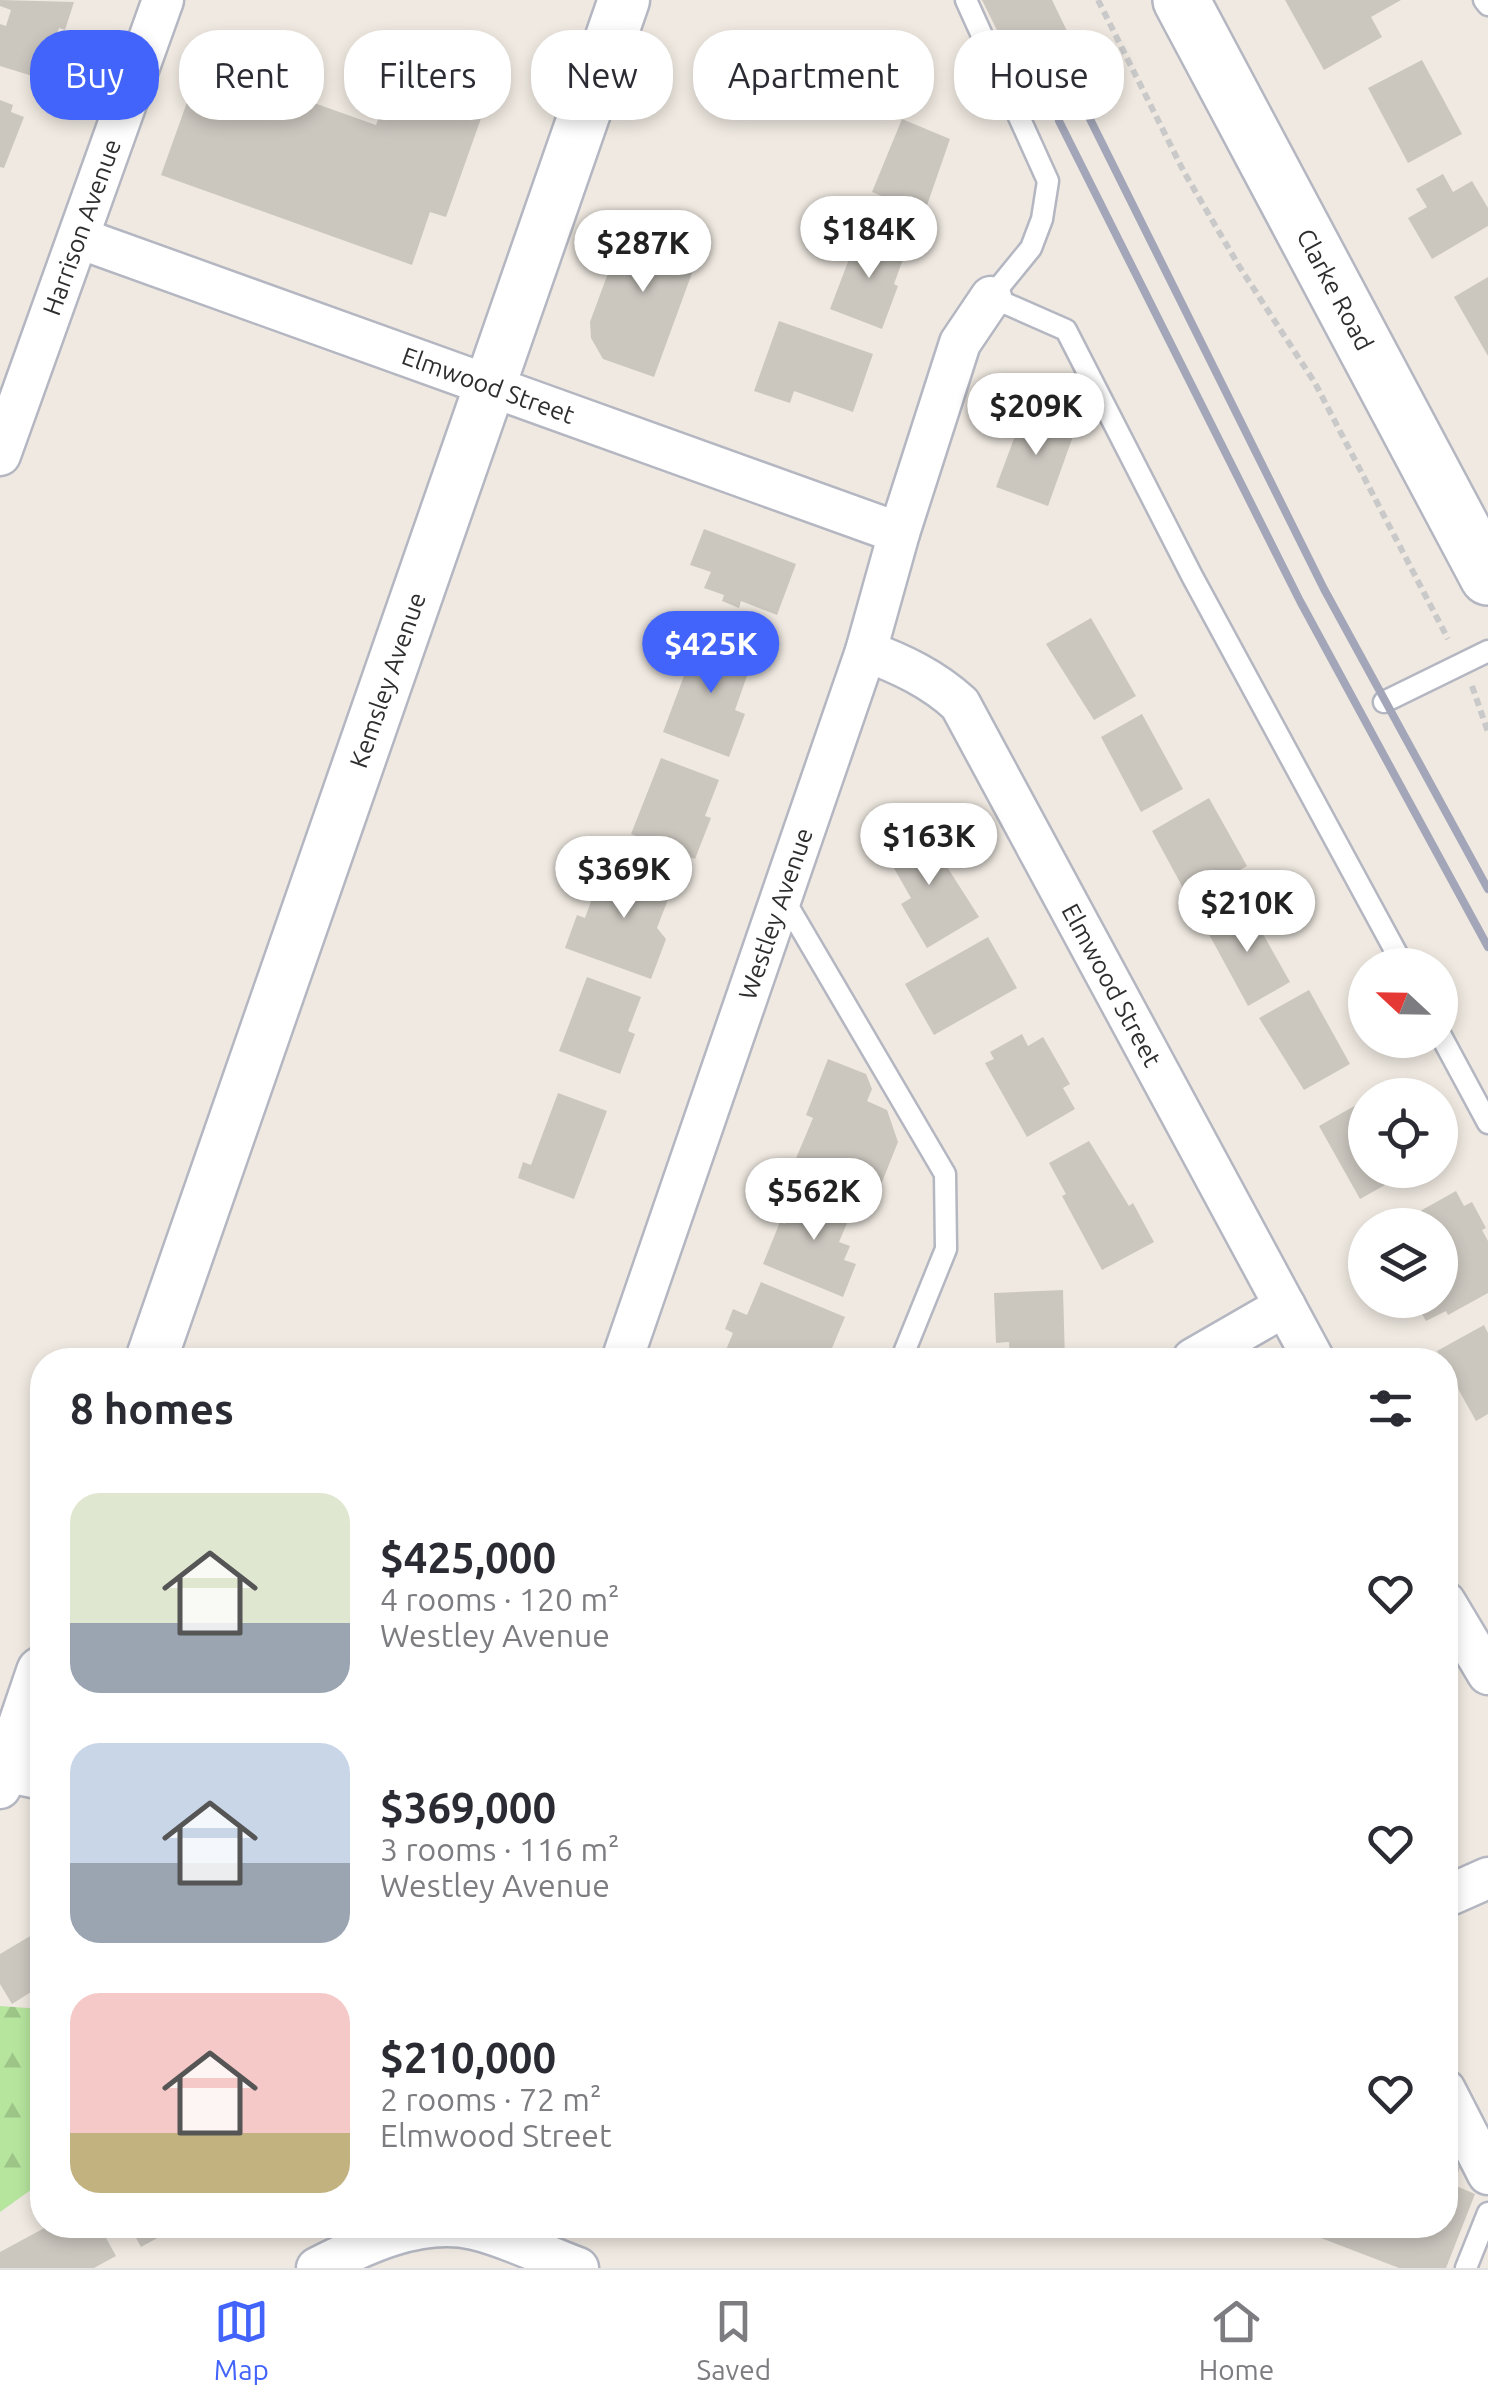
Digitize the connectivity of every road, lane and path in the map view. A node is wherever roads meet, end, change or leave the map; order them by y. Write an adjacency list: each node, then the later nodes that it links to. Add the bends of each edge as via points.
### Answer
1 (163, 0): 6 (street, Harrison Avenue)
2 (624, 0): 8 (street, Kemsley Avenue)
3 (966, 0): 7 (lane, via 1048,181 1031,248)
4 (1098, 0): 14 (path, via 1184,172 1314,382)
5 (1181, 0): 11 (main road, Clarke Road)
6 (79, 238): 8 (street, Elmwood Street); 9 (street, Harrison Avenue)
7 (991, 297): 10 (street, Westley Avenue, via 960,343); 18 (lane, via 1066,330)
8 (490, 388): 10 (street, Elmwood Street); 22 (street, Kemsley Avenue)
9 (0, 455)
10 (899, 534): 12 (street, Westley Avenue)
11 (1488, 577)
12 (866, 651): 17 (street, Westley Avenue); 21 (street, Elmwood Street, via 942,687 960,704)
13 (1488, 651): 14 (lane)
14 (1461, 664): 15 (lane); 16 (path)
15 (1384, 702)
16 (1488, 732)
17 (780, 894): 23 (street, Westley Avenue); 24 (lane, via 946,1174 946,1250)
18 (1394, 948)
19 (1453, 1058): 20 (lane)
20 (1488, 1123)
21 (1285, 1306): 25 (street); 26 (street, Elmwood Street)
22 (155, 1348)
23 (626, 1348)
24 (906, 1348)
25 (1211, 1348)
26 (1308, 1348)
27 (1458, 1624): 28 (street)
28 (1488, 1674)
29 (30, 1724): 30 (street)
30 (17, 1780)
31 (1488, 1878): 32 (street)
32 (1458, 1891)
33 (1458, 2115): 34 (street)
34 (1488, 2174)
35 (1488, 2213): 40 (lane)
36 (386, 2238): 38 (street)
37 (497, 2238): 39 (street)
38 (316, 2268)
39 (578, 2268)
40 (1466, 2268)

